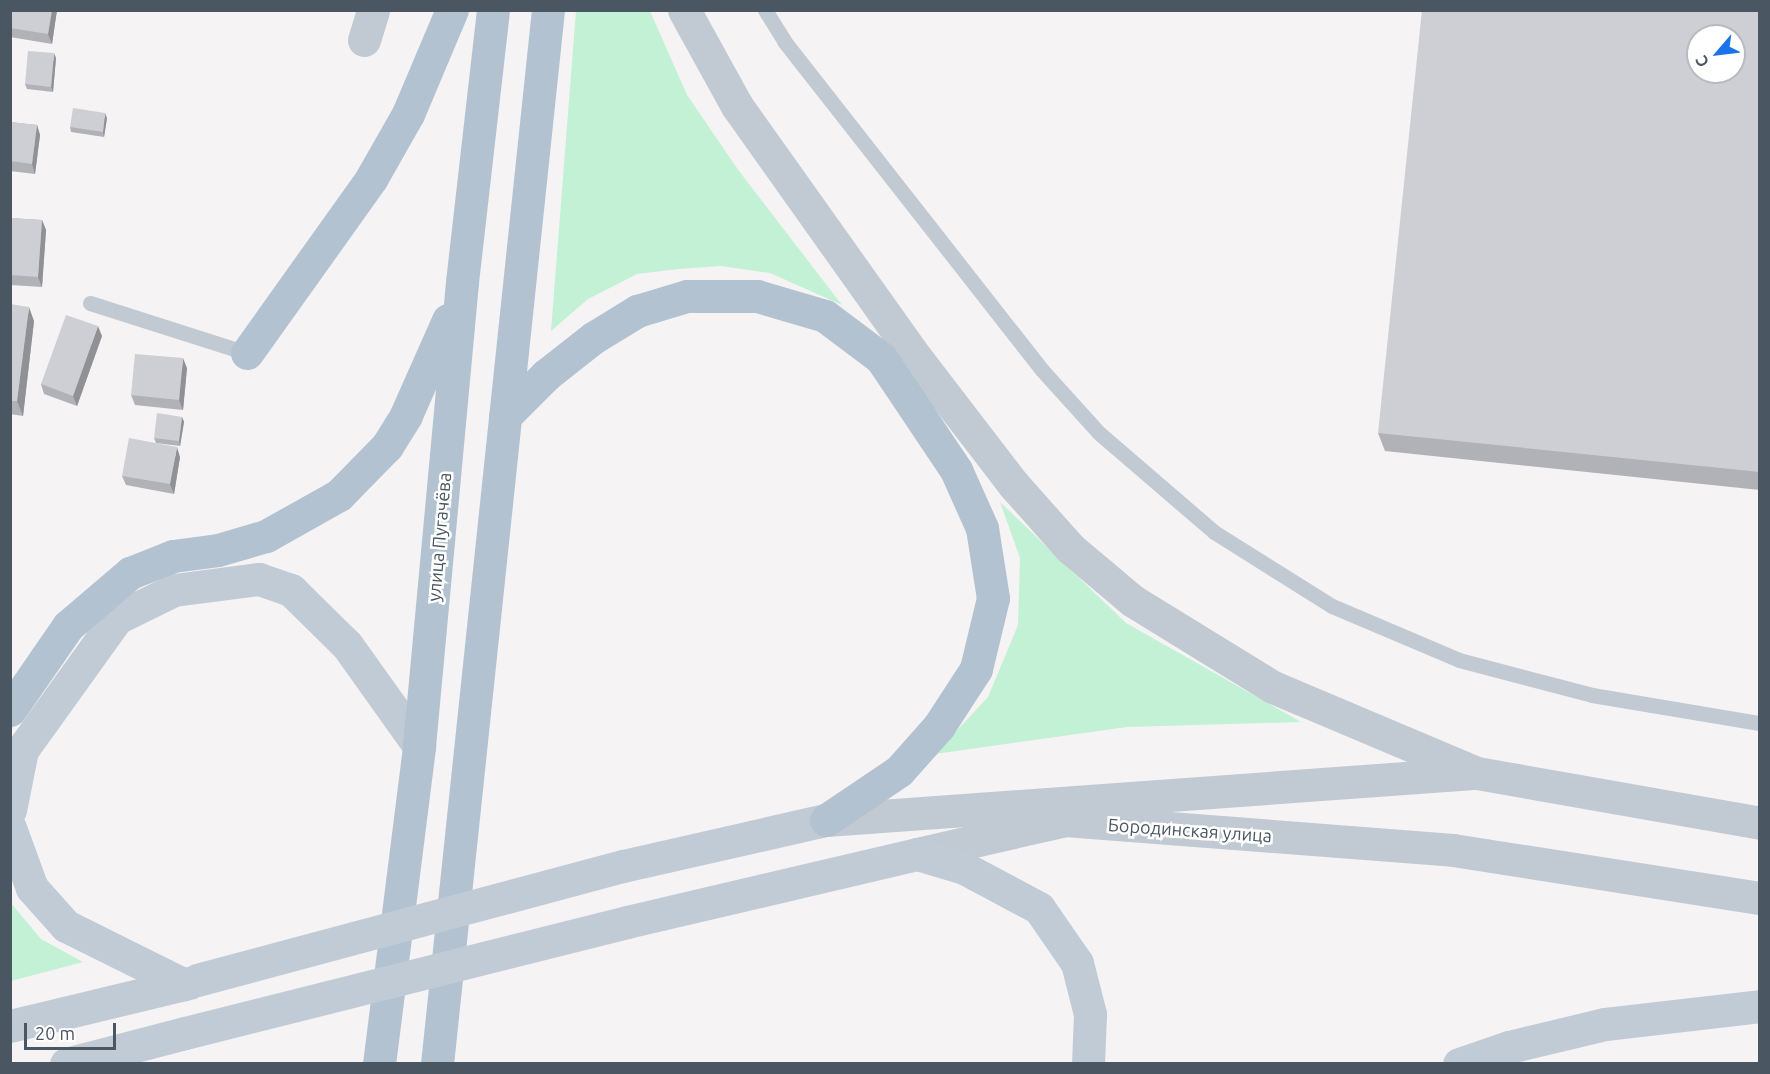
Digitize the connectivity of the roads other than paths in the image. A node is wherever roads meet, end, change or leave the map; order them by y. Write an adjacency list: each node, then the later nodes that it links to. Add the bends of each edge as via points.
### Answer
1 (452, 10): 8 (main road, via 408,114 370,179)
2 (493, 10): 6 (main road, улица Пугачёва)
3 (548, 10): 9 (main road)
4 (684, 10): 13 (street, via 737,105 911,351 1014,485 1070,548 1133,601 1273,687)
5 (765, 10): 11 (lane, via 784,41 1042,370 1099,433 1214,532 1332,606 1459,660 1592,695)
6 (462, 282): 10 (main road, via 406,415 364,471 339,495 266,536 218,550 173,556 130,573 68,626); 12 (main road, улица Пугачёва)
7 (90, 303): 8 (lane)
8 (247, 353)
9 (505, 416): 15 (main road, via 546,375 593,338 637,311 687,296 757,296 825,316 881,358 956,470 982,528 993,598 976,669 939,726 899,771); 23 (main road)
10 (10, 710)
11 (1760, 723)
12 (419, 746): 14 (main road, via 347,645 291,590 259,579 174,590 117,618 22,750); 25 (main road, улица Пугачёва)
13 (1478, 773): 15 (street); 16 (street)
14 (10, 810)
15 (826, 820): 20 (main road, bridge, via 624,866)
16 (1760, 824)
17 (10, 828): 20 (main road, via 32,888 66,926)
18 (916, 854): 19 (street, Бородинская улица, via 1065,820 1453,850); 24 (main road, Бородинская улица, bridge, via 627,922); 26 (main road, via 964,868 1039,908 1077,963 1090,1014)
19 (1760, 897)
20 (190, 982): 22 (main road)
21 (1760, 1006): 27 (main road, via 1605,1024 1509,1047)
22 (10, 1026)
23 (437, 1063)
24 (66, 1064)
25 (379, 1064)
26 (1088, 1064)
27 (1459, 1064)

